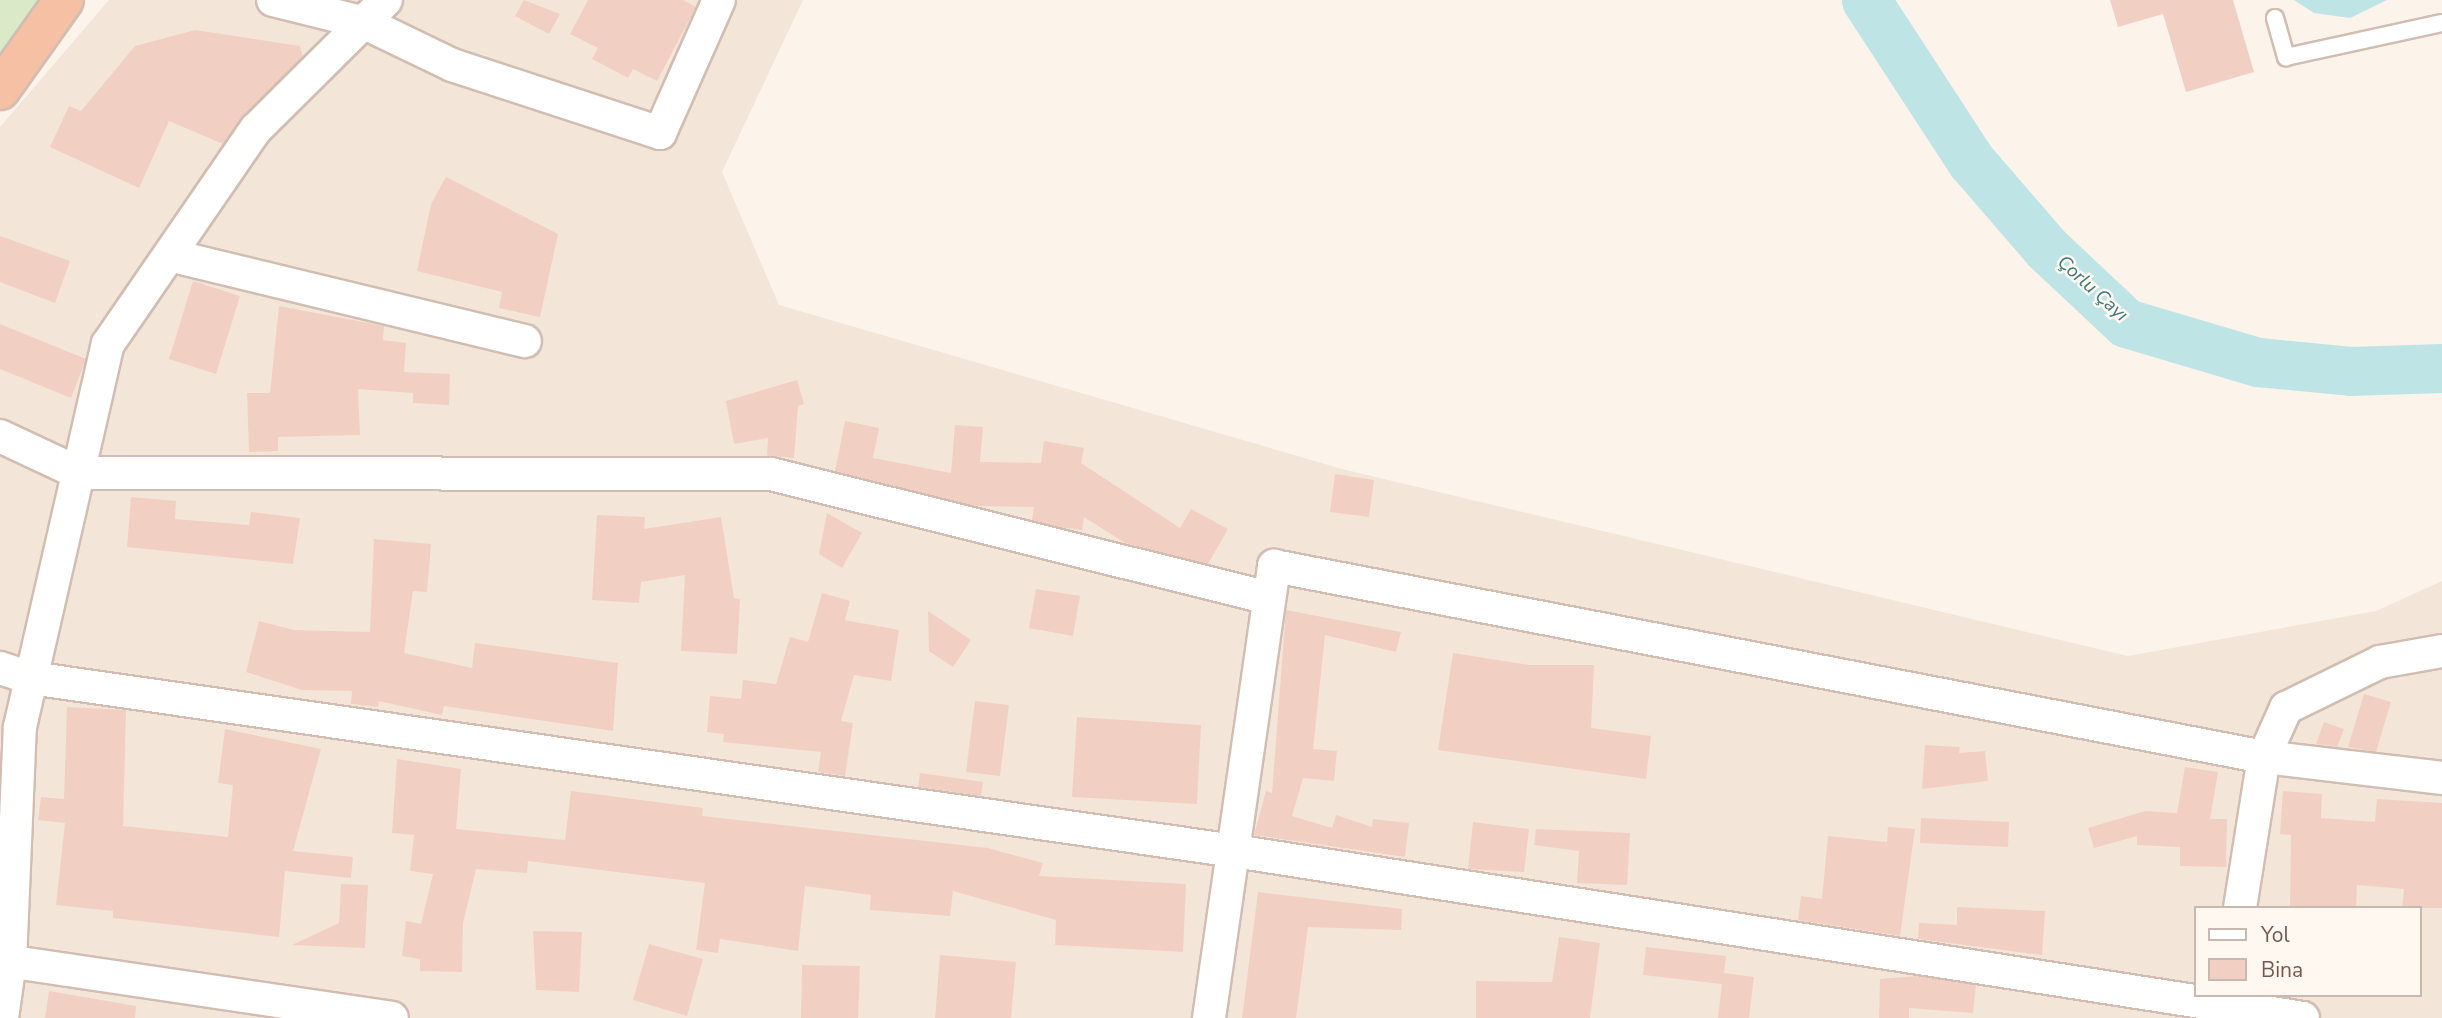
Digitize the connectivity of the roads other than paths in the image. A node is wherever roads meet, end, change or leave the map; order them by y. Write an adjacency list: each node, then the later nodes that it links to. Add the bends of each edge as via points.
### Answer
1 (64, 0): 8 (highway)
2 (273, 0): 6 (street)
3 (386, 0): 6 (street)
4 (719, 0): 6 (street, via 660,133 452,65)
5 (2275, 18): 7 (lane, via 2286,57)
6 (365, 23): 9 (street, via 256,129)
7 (2442, 23)
8 (0, 90)
9 (173, 256): 10 (street); 12 (street, via 108,344)
10 (525, 341)
11 (0, 436): 12 (street)
12 (79, 473): 13 (street, via 771,474); 16 (street)
13 (1269, 598): 17 (street, via 1274,566); 19 (street)
14 (2442, 652): 17 (street, via 2380,662 2286,708)
15 (0, 668): 16 (street)
16 (31, 678): 19 (street); 21 (street, via 20,727)
17 (2264, 757): 18 (street); 20 (street)
18 (2442, 778)
19 (1228, 850): 22 (street); 25 (street)
20 (2240, 906)
21 (5, 961): 23 (street); 24 (street)
22 (2224, 1007): 26 (street)
23 (2, 1018)
24 (392, 1018)
25 (1209, 1018)
26 (2304, 1018)

